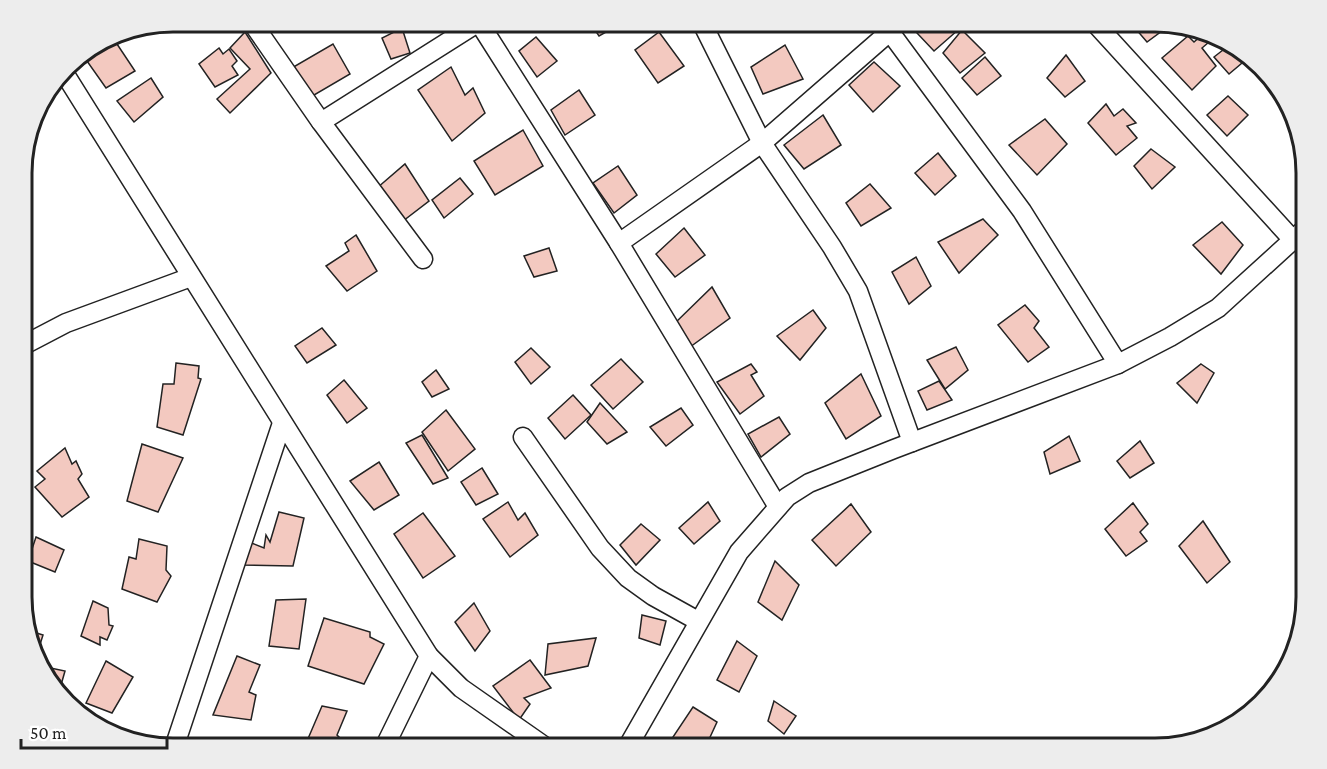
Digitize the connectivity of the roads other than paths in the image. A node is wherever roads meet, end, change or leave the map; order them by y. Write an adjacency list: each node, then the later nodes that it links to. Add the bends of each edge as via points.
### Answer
1 (259, 32): 9 (street)
2 (463, 32): 9 (street)
3 (485, 32): 13 (street)
4 (706, 32): 10 (street)
5 (890, 32): 10 (street)
6 (899, 32): 17 (street, via 1022,212)
7 (1104, 32): 11 (street)
8 (68, 79): 15 (street)
9 (321, 122): 14 (street)
10 (762, 143): 13 (street); 20 (street, via 858,291)
11 (1295, 230)
12 (1295, 238): 17 (street, via 1218,308)
13 (620, 243): 21 (street)
14 (423, 259)
15 (191, 277): 16 (street, via 66,323); 18 (street)
16 (32, 341)
17 (1118, 364): 20 (street)
18 (282, 423): 23 (street); 24 (street)
19 (523, 437): 22 (street, via 600,548 628,578)
20 (912, 442): 21 (street, via 809,483)
21 (778, 507): 22 (street, via 739,552)
22 (698, 621): 27 (street)
23 (429, 656): 25 (street); 26 (street, via 461,688)
24 (177, 738)
25 (389, 738)
26 (532, 738)
27 (633, 738)

